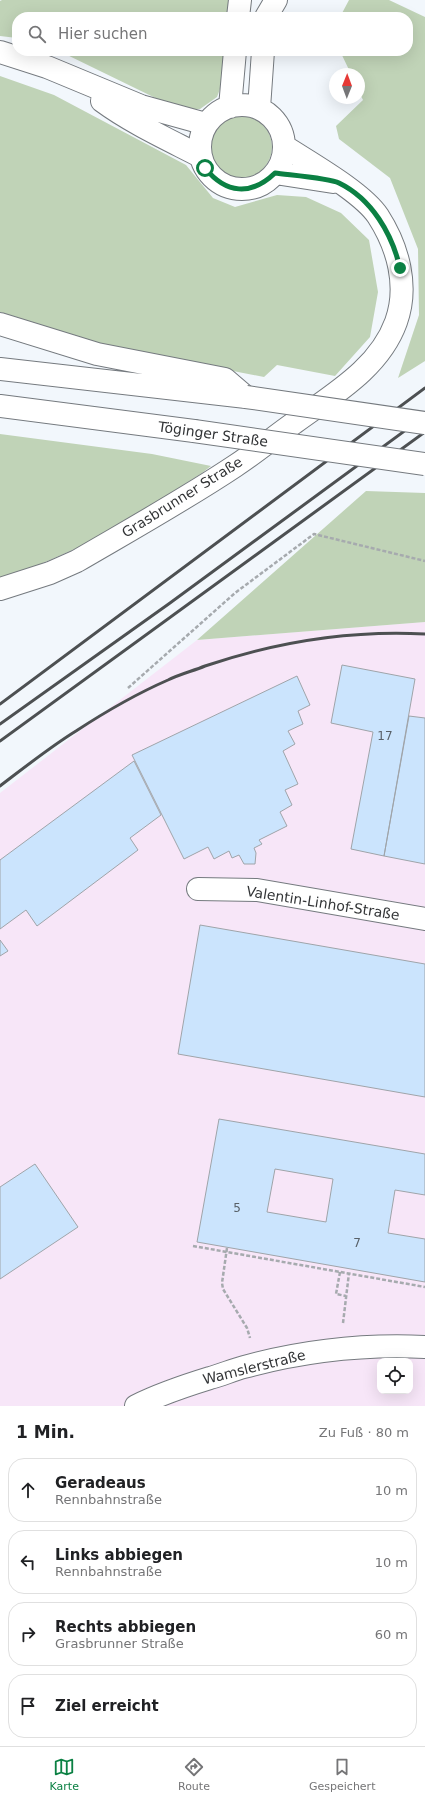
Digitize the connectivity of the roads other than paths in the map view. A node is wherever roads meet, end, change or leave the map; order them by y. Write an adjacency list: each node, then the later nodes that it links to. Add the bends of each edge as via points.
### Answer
1 (240, 0): 4 (main road)
2 (267, 0): 5 (main road)
3 (276, 0): 6 (main road)
4 (239, 12)
5 (266, 12)
6 (269, 12)
7 (0, 52): 8 (main road)
8 (12, 56)
9 (13, 56): 12 (main road, via 47,67)
10 (235, 56): 13 (main road)
11 (263, 56): 14 (main road)
12 (83, 84): 15 (main road, via 140,106); 17 (main road, via 120,114)
13 (230, 107): 14 (main road); 15 (main road)
14 (259, 108): 16 (main road, via 277,123)
15 (206, 124): 17 (main road, via 200,145)
16 (284, 146): 18 (main road, via 282,161); 19 (main road, Grasbrunner Straße)
17 (200, 156): 18 (main road, via 214,179 226,186 239,189 265,183)
18 (275, 173): 19 (main road, Grasbrunner Straße)
19 (338, 182): 26 (main road, Grasbrunner Straße, via 377,215 395,248 402,287 396,322 378,353 351,382 229,470 77,561)
20 (0, 324): 22 (main road, via 97,354 225,379)
21 (0, 368): 22 (main road)
22 (246, 397): 24 (main road, bridge)
23 (0, 406): 25 (main road, Töginger Straße, bridge)
24 (425, 423)
25 (425, 464)
26 (0, 589)
27 (198, 889): 28 (main road, Valentin-Linhof-Straße, via 257,890)
28 (425, 919)
29 (425, 1346): 30 (main road, Wamslerstraße, via 392,1345 300,1354 242,1367 190,1383)
30 (136, 1406)

